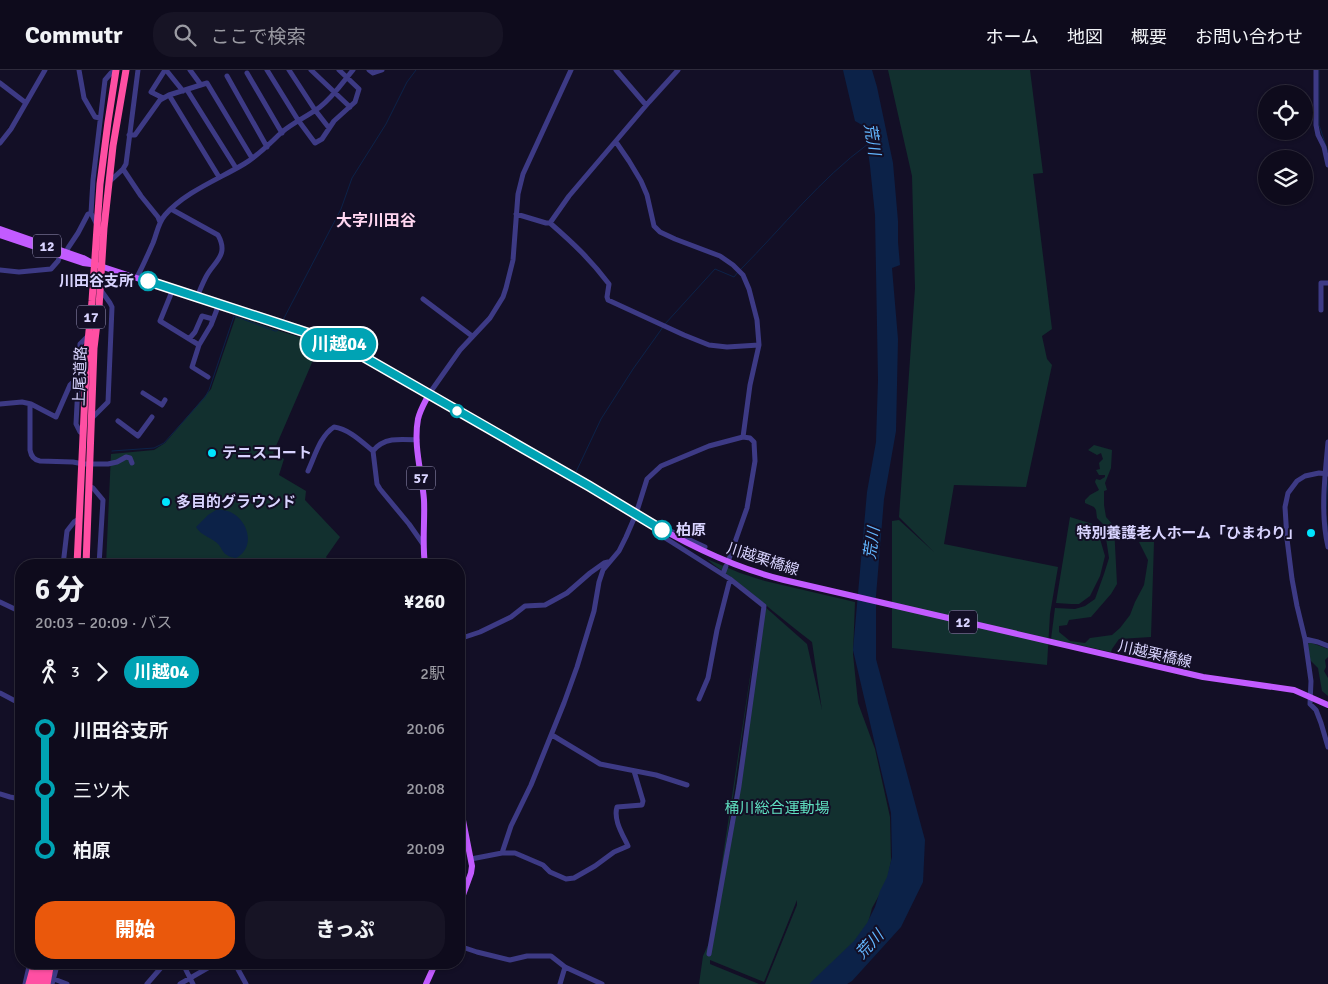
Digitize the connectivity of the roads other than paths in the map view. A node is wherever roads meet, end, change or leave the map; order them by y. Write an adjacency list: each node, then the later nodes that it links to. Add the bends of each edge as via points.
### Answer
1 (46, 70): 28 (street)
2 (79, 70): 32 (street, via 84,98 95,117)
3 (116, 70): 32 (street, via 105,80); 52 (highway, 上尾道路 / 17)
4 (126, 70): 46 (highway, 上尾道路 / 17)
5 (138, 70): 36 (street)
6 (166, 70): 24 (street); 27 (street, via 151,92)
7 (191, 70): 23 (street)
8 (267, 70): 33 (street)
9 (289, 70): 31 (street)
10 (311, 70): 25 (street)
11 (339, 70): 21 (street)
12 (353, 70): 21 (street)
13 (369, 70): 14 (street, via 373,73)
14 (382, 70)
15 (571, 70): 49 (street, via 523,174)
16 (616, 70): 29 (street)
17 (678, 70): 29 (street)
18 (1316, 70): 39 (street, via 1316,125)
19 (247, 73): 35 (street)
20 (227, 76): 40 (street)
21 (347, 78): 25 (street); 30 (street, via 359,89)
22 (0, 83): 28 (street)
23 (201, 85): 24 (street); 41 (street, via 207,83)
24 (185, 90): 26 (street); 43 (street)
25 (334, 92): 30 (street); 31 (street)
26 (169, 95): 27 (street); 45 (street)
27 (163, 98): 36 (street, via 135,135)
28 (26, 103): 38 (street)
29 (646, 106): 37 (street)
30 (350, 107): 34 (street)
31 (315, 110): 33 (street); 34 (street)
32 (100, 118): 48 (street)
33 (298, 120): 34 (street, via 315,142 322,139); 35 (street)
34 (329, 128)
35 (282, 132): 40 (street)
36 (129, 135): 44 (street)
37 (616, 142): 51 (street); 73 (street, via 647,195 654,226 660,232 720,256 743,275 758,320)
38 (0, 143)
39 (1326, 146): 42 (street)
40 (267, 147): 41 (street)
41 (252, 158): 43 (street)
42 (1328, 165)
43 (236, 168): 45 (street)
44 (123, 169): 46 (street); 50 (street)
45 (219, 177): 47 (street)
46 (109, 182): 56 (highway, 上尾道路 / 17)
47 (171, 209): 50 (street); 62 (street, via 218,235 221,240 220,258)
48 (91, 212): 52 (street); 55 (street)
49 (516, 214): 51 (street); 68 (street, via 513,260 506,288 496,310)
50 (160, 222): 58 (street)
51 (550, 222): 73 (street, via 580,249 609,284 608,300 709,344 727,347)
52 (97, 225): 56 (highway, 上尾道路 / 17)
53 (0, 229): 55 (main road, 川越栗橋線 / 12)
54 (0, 236): 55 (main road, 川越栗橋線 / 12)
55 (63, 254): 56 (main road, 川越栗橋線 / 12, via 83,263); 57 (street, via 51,269)
56 (98, 265): 58 (main road, 川越栗橋線 / 12); 60 (highway, 上尾道路 / 17); 67 (highway, 上尾道路 / 17)
57 (0, 270)
58 (137, 277): 61 (main road, 川越栗橋線 / 12)
59 (1328, 283): 65 (street, via 1321,283)
60 (100, 289): 82 (highway, 上尾道路 / 17, via 92,376); 82 (street, via 112,307 108,402)
61 (173, 289): 62 (main road, 川越栗橋線 / 12); 69 (street, via 160,321)
62 (196, 297): 64 (main road, 川越栗橋線 / 12)
63 (423, 299): 68 (street)
64 (220, 304): 66 (street); 77 (main road, 川越栗橋線 / 12, via 341,345)
65 (1321, 310)
66 (213, 319): 69 (street, via 202,316); 72 (street)
67 (88, 336): 71 (street); 84 (highway, 上尾道路 / 17)
68 (472, 336): 77 (street)
69 (190, 339): 72 (street)
70 (74, 343): 71 (street)
71 (80, 344): 75 (street)
72 (200, 345): 74 (street, via 192,367)
73 (759, 345): 85 (street)
74 (208, 377)
75 (79, 382): 79 (street, via 70,385 56,416 22,402); 84 (street, via 76,424)
76 (143, 393): 78 (street, via 162,405)
77 (429, 394): 86 (main road, 57, via 418,418); 94 (main road, 川越栗橋線 / 12)
78 (165, 400)
79 (0, 404)
80 (30, 406): 90 (street, via 32,457 40,461)
81 (152, 417): 83 (street, via 138,436)
82 (92, 418): 90 (highway, 上尾道路 / 17)
83 (118, 421)
84 (83, 434): 90 (highway, 上尾道路 / 17)
85 (743, 437): 94 (street, via 709,446 661,466 647,479); 105 (street, via 754,442 755,461 747,508)
86 (417, 440): 88 (street, via 387,441); 97 (main road, 57, via 424,500)
87 (1328, 442): 92 (street)
88 (372, 451): 91 (street, via 350,433 334,427 319,446); 97 (street, via 377,484)
89 (132, 463): 90 (street, via 126,457 108,464)
90 (86, 464): 93 (highway, 上尾道路 / 17); 95 (highway, 上尾道路 / 17)
91 (308, 471)
92 (1327, 474): 99 (street, via 1323,508); 113 (street, via 1301,478 1286,499 1289,560)
93 (89, 486): 102 (highway, 上尾道路 / 17); 103 (street, via 103,500)
94 (636, 514): 96 (main road, 川越栗橋線 / 12); 106 (street, via 619,551)
95 (79, 519): 100 (street, via 66,531); 101 (highway, 上尾道路 / 17)
96 (664, 532): 98 (street, via 666,529); 108 (street, via 662,536); 116 (main road, 川越栗橋線 / 12, via 741,568 784,580 1185,674 1294,690)
97 (423, 544): 104 (main road, 57)
98 (705, 547)
99 (1328, 547)
100 (64, 559)
101 (77, 559)
102 (86, 559)
103 (99, 559)
104 (424, 559)
105 (729, 559)
106 (609, 562): 112 (street, via 545,605 525,606 511,617); 120 (street, via 601,576 577,667)
107 (726, 566): 108 (street)
108 (723, 574): 109 (street)
109 (730, 579): 117 (street, via 708,678); 131 (street, via 764,606 740,786)
110 (0, 602): 111 (street)
111 (15, 609)
112 (465, 637)
113 (1305, 640): 114 (street); 116 (street)
114 (1328, 646)
115 (0, 693): 118 (street)
116 (1311, 697): 119 (main road, 川越栗橋線 / 12); 121 (street, via 1310,704 1316,710)
117 (699, 698)
118 (15, 701)
119 (1328, 706)
120 (552, 734): 122 (street, via 600,764); 127 (street)
121 (1328, 747)
122 (634, 771): 123 (street); 127 (street, via 642,806 617,807 616,811 628,846 566,880 515,853)
123 (688, 784)
124 (0, 794): 125 (street)
125 (15, 798)
126 (465, 830): 128 (main road)
127 (502, 853): 128 (street)
128 (471, 859): 129 (main road)
129 (466, 888)
130 (465, 948): 132 (street, via 510,960 551,956)
131 (709, 954)
132 (565, 967): 156 (street); 157 (street)
133 (28, 969): 145 (street)
134 (33, 969): 146 (highway)
135 (39, 969): 147 (highway)
136 (45, 969): 148 (highway)
137 (50, 969): 149 (highway)
138 (160, 969): 151 (street)
139 (186, 969): 143 (street)
140 (205, 969): 143 (street)
141 (238, 969): 154 (street)
142 (433, 969): 155 (main road)
143 (190, 977): 152 (street); 153 (street)
144 (53, 981): 150 (street)
145 (25, 984)
146 (29, 984)
147 (36, 984)
148 (40, 984)
149 (47, 984)
150 (67, 984)
151 (147, 984)
152 (180, 984)
153 (193, 984)
154 (246, 984)
155 (426, 984)
156 (560, 984)
157 (602, 984)

